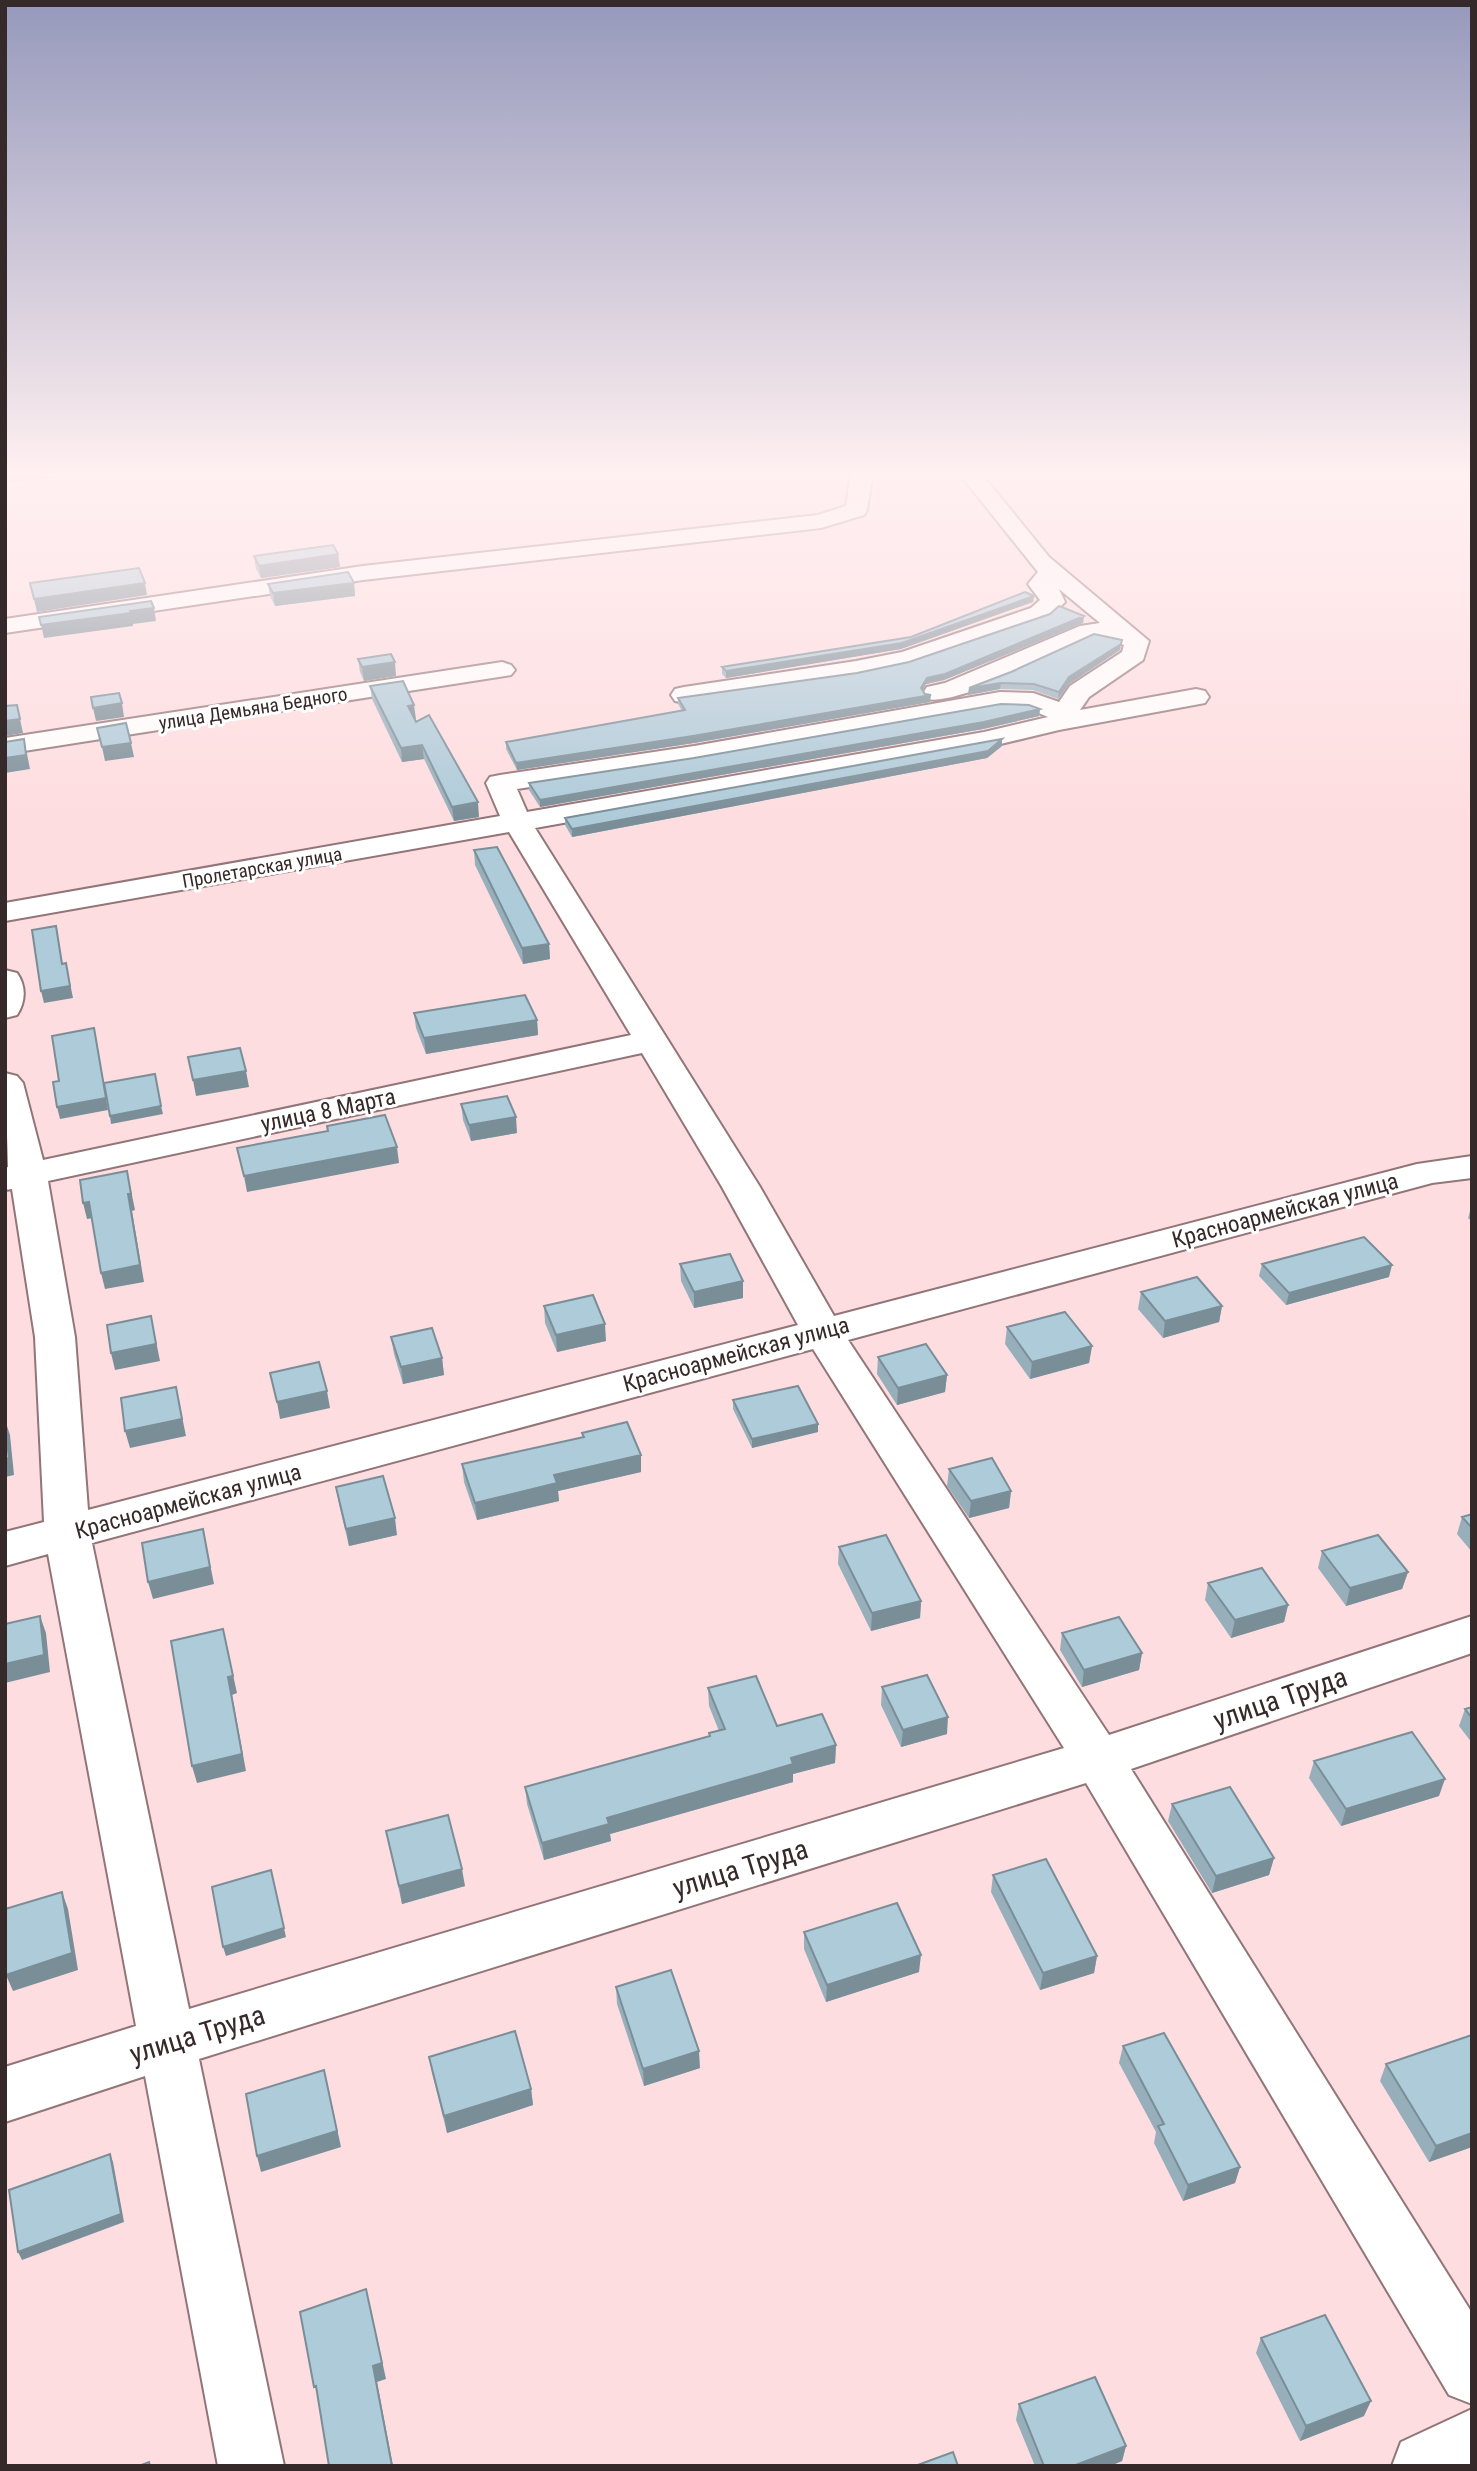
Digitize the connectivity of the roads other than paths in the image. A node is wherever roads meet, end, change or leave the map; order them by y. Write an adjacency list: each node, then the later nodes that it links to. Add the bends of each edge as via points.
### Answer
1 (266, 587): 4 (street)
2 (1044, 587): 7 (street, via 1053,602 1040,613 908,658)
3 (1072, 587): 5 (street)
4 (5, 626)
5 (1137, 641): 9 (street, via 1134,655 1079,692); 11 (street, via 1104,630 1089,631 951,690 494,764)
6 (502, 670): 10 (street, улица Демьяна Бедного)
7 (684, 695)
8 (1196, 697): 9 (street)
9 (1062, 718): 11 (street, via 984,740); 11 (street, via 1033,701 1000,700 694,754)
10 (5, 746)
11 (509, 803): 12 (street, Пролетарская улица); 15 (street)
12 (5, 912)
13 (5, 980): 14 (street)
14 (5, 1008)
15 (651, 1041): 18 (street, улица 8 Марта); 19 (street)
16 (5, 1083): 18 (street)
17 (1470, 1167): 19 (street, Красноармейская улица, via 1430,1172)
18 (16, 1177): 20 (street, via 55,1337)
19 (822, 1331): 20 (street, Красноармейская улица); 23 (street)
20 (66, 1533): 21 (street, Красноармейская улица); 24 (street)
21 (5, 1549)
22 (1472, 1634): 23 (street, улица Труда)
23 (1098, 1759): 24 (street, улица Труда); 26 (street)
24 (167, 2042): 25 (street, улица Труда); 28 (street)
25 (5, 2095)
26 (1472, 2372)
27 (1472, 2442): 29 (street)
28 (251, 2466)
29 (1425, 2466)

